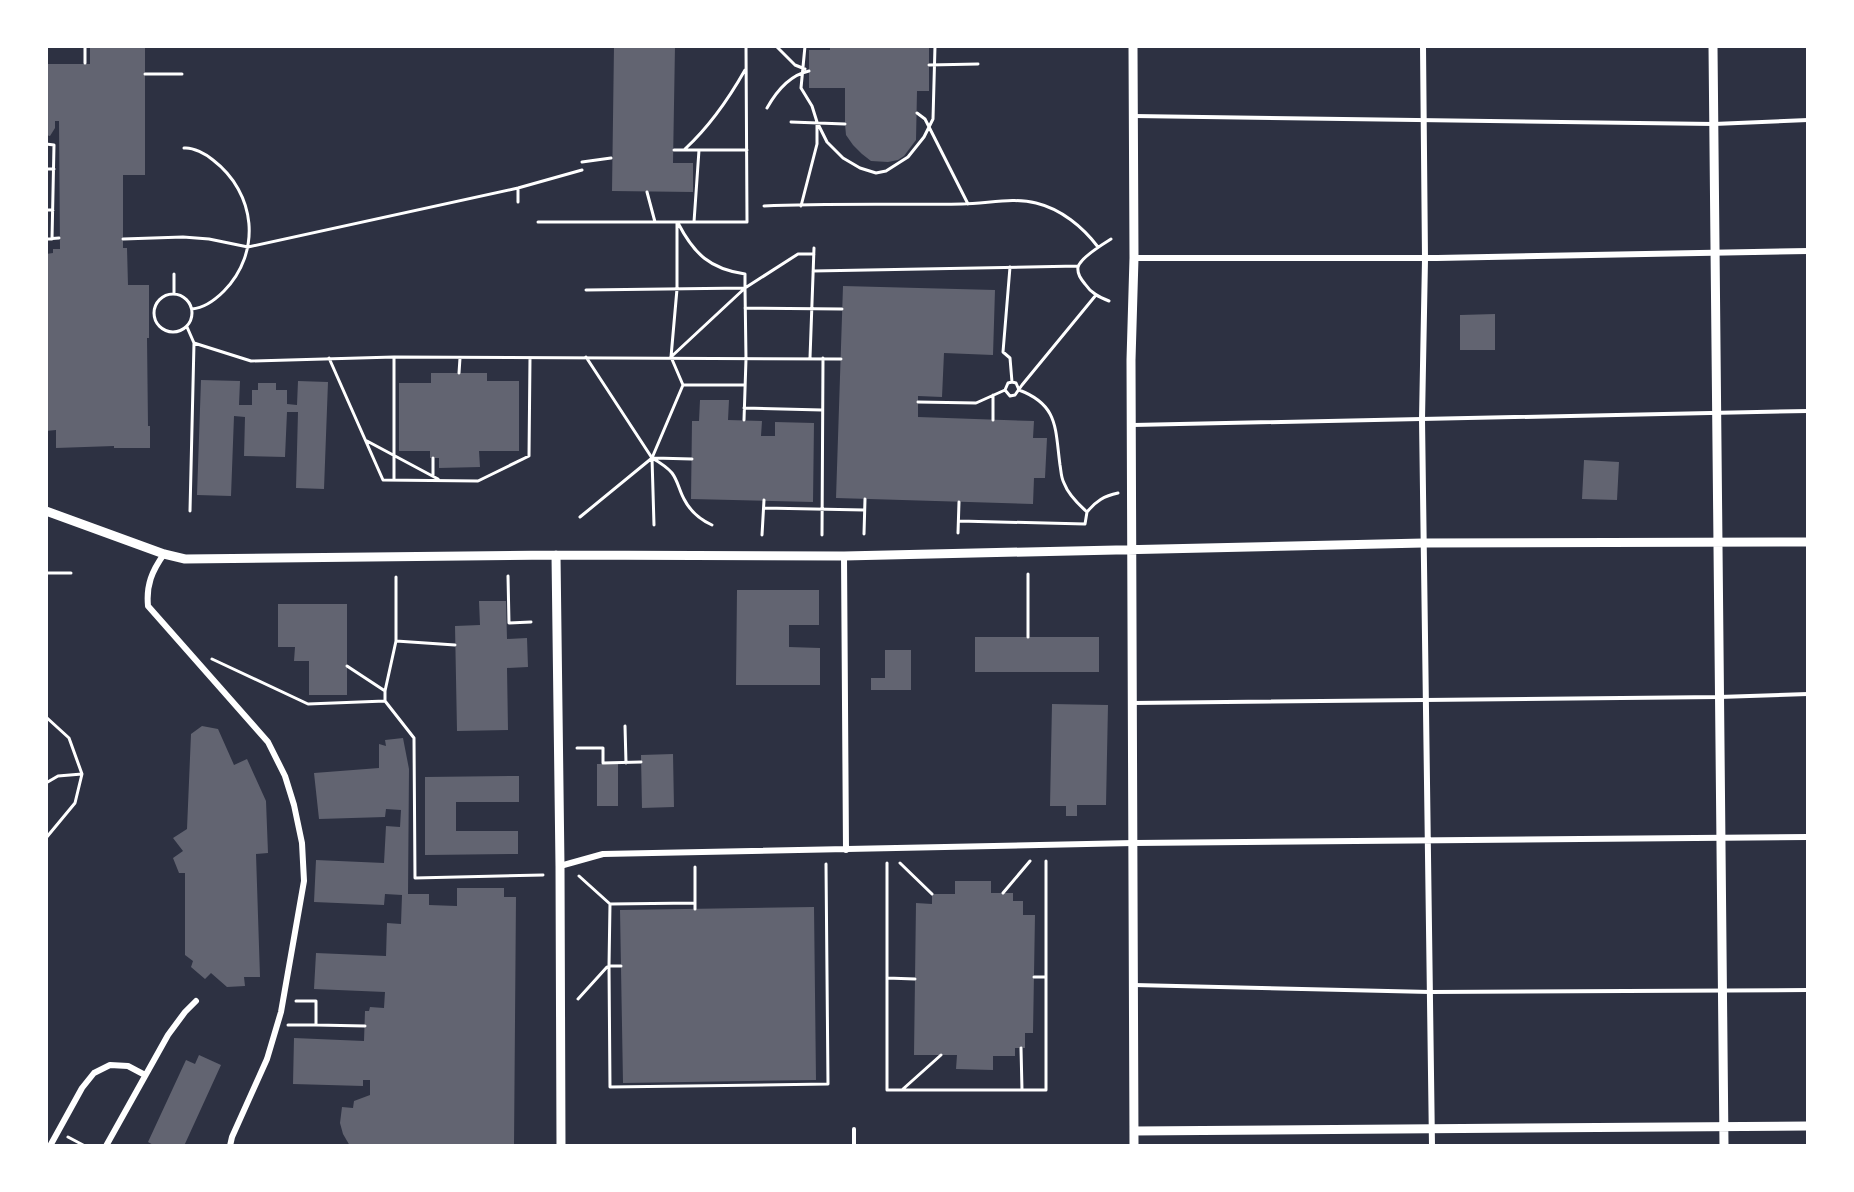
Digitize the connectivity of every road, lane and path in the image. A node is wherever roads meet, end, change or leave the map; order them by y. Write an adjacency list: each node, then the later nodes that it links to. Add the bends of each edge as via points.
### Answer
1 (85, 46): 9 (path)
2 (746, 46): 13 (path)
3 (776, 46): 14 (path)
4 (805, 46): 14 (path)
5 (935, 46): 10 (path)
6 (1133, 46): 19 (street)
7 (1423, 46): 20 (street)
8 (1713, 46): 25 (street)
9 (85, 63)
10 (935, 64): 11 (path); 12 (path); 26 (path, via 933,119)
11 (978, 64)
12 (929, 65)
13 (746, 68): 29 (path, via 716,116); 32 (path)
14 (803, 70): 17 (path, via 773,97); 23 (path, via 801,88)
15 (145, 74): 16 (path)
16 (182, 74)
17 (767, 108)
18 (917, 113): 26 (path)
19 (1134, 116): 20 (lane); 61 (street)
20 (1423, 119): 25 (lane); 62 (street)
21 (1808, 120): 25 (lane)
22 (791, 122): 23 (path)
23 (817, 122): 24 (path); 26 (path, via 827,142 843,158 876,173 908,157); 43 (path, via 817,144)
24 (844, 124)
25 (1714, 124): 59 (street)
26 (929, 127): 41 (path)
27 (46, 144): 36 (path, via 54,145)
28 (184, 148): 55 (path, via 210,157 236,183 248,213)
29 (685, 149): 30 (path); 31 (path)
30 (674, 150)
31 (699, 150): 32 (path); 49 (path)
32 (747, 150): 49 (path, via 747,222)
33 (611, 158): 34 (path)
34 (582, 162)
35 (46, 169): 36 (path)
36 (54, 169): 45 (path)
37 (582, 171): 38 (path)
38 (518, 188): 40 (path); 55 (path)
39 (646, 192): 47 (path)
40 (518, 202)
41 (968, 204): 43 (path); 56 (path, via 1036,203 1066,216)
42 (764, 206): 43 (path)
43 (801, 206)
44 (46, 210): 45 (path)
45 (53, 210): 51 (path)
46 (538, 222): 47 (path)
47 (655, 222): 48 (path)
48 (677, 222): 49 (path); 67 (path, via 688,241 709,262 745,274); 68 (path)
49 (694, 222)
50 (59, 238): 51 (path)
51 (52, 239): 54 (path)
52 (123, 239): 55 (path, via 183,237)
53 (1111, 239): 56 (path)
54 (46, 240)
55 (248, 247): 75 (path, via 234,281 218,297)
56 (1098, 247): 63 (path)
57 (814, 248): 60 (path)
58 (1808, 251): 59 (street)
59 (1715, 252): 62 (street); 100 (street)
60 (814, 254): 65 (path); 67 (path, via 798,254)
61 (1134, 258): 62 (street); 104 (street)
62 (1425, 259): 101 (street)
63 (1078, 266): 64 (path); 71 (path, via 1078,275)
64 (1010, 267): 65 (path); 90 (path, via 1003,352 1010,358)
65 (813, 271): 74 (path)
66 (174, 274): 70 (path)
67 (745, 288): 68 (path); 73 (path); 81 (path)
68 (677, 289): 69 (path); 81 (path)
69 (586, 290)
70 (174, 294): 75 (path, via 186,298); 77 (path, via 160,299 156,305 157,322 171,332)
71 (1096, 295): 72 (path); 94 (path)
72 (1109, 301)
73 (745, 308): 74 (path); 85 (path)
74 (812, 308): 76 (path); 86 (path)
75 (192, 309): 77 (path)
76 (842, 309)
77 (187, 327): 78 (path)
78 (194, 343): 82 (path, via 251,361); 121 (path)
79 (394, 357): 82 (path); 83 (path); 106 (path)
80 (586, 357): 81 (path); 84 (path); 107 (path)
81 (671, 357): 85 (path); 91 (path)
82 (329, 358): 105 (path)
83 (460, 358): 84 (path); 89 (path)
84 (530, 358): 112 (path, via 529,456 478,481)
85 (746, 358): 86 (path); 92 (path)
86 (810, 358): 87 (path)
87 (823, 358): 88 (path); 98 (path)
88 (841, 359)
89 (459, 373)
90 (1012, 382): 93 (path); 94 (path)
91 (683, 385): 92 (path); 107 (path)
92 (745, 385): 97 (path)
93 (1005, 390): 94 (path, via 1010,396); 95 (path)
94 (1019, 390): 122 (path, via 1040,401 1052,415 1063,482)
95 (993, 395): 96 (path, via 976,403); 103 (path)
96 (918, 402)
97 (744, 408): 98 (path); 102 (path)
98 (822, 410): 118 (path)
99 (1808, 411): 100 (lane)
100 (1717, 413): 101 (lane); 131 (street)
101 (1422, 419): 104 (lane); 133 (street)
102 (744, 420)
103 (993, 420)
104 (1132, 425): 134 (street)
105 (365, 440): 106 (path); 111 (path, via 383,480)
106 (393, 455): 110 (path); 111 (path)
107 (652, 458): 109 (path); 123 (path); 125 (path); 126 (path, via 671,471 692,510)
108 (433, 459): 110 (path)
109 (692, 459)
110 (432, 476): 112 (path)
111 (394, 480): 112 (path)
112 (440, 480)
113 (1118, 493): 122 (path, via 1105,496)
114 (865, 499): 119 (path)
115 (764, 500): 117 (path)
116 (959, 502): 124 (path)
117 (764, 508): 118 (path); 130 (path)
118 (822, 508): 119 (path); 128 (path)
119 (864, 510): 129 (path)
120 (46, 511): 135 (street)
121 (190, 511)
122 (1087, 512): 124 (path, via 1085,524)
123 (580, 517)
124 (958, 521): 127 (path)
125 (654, 525)
126 (712, 525)
127 (958, 533)
128 (822, 534)
129 (864, 534)
130 (762, 535)
131 (1718, 542): 132 (street); 133 (street); 151 (street)
132 (1808, 542)
133 (1423, 543): 134 (street); 152 (street)
134 (1133, 550): 137 (street); 154 (street)
135 (164, 554): 136 (street, via 185,559); 212 (street, via 151,573 148,606 268,742 285,776 302,843 304,881 281,1012 267,1059)
136 (556, 555): 137 (street); 173 (street)
137 (844, 556): 167 (street)
138 (46, 573): 139 (path)
139 (70, 573)
140 (1028, 574): 144 (path)
141 (508, 576): 143 (path, via 509,623)
142 (396, 577): 145 (path)
143 (531, 622)
144 (1028, 637)
145 (396, 641): 146 (path); 149 (path)
146 (455, 645)
147 (212, 659): 153 (path, via 308,704)
148 (347, 666): 149 (path)
149 (385, 691): 153 (path)
150 (1808, 694): 151 (lane)
151 (1719, 697): 152 (lane); 164 (street)
152 (1426, 700): 154 (lane); 165 (street)
153 (385, 701): 175 (path, via 414,738 415,878)
154 (1131, 703): 166 (street)
155 (46, 717): 160 (path, via 69,738)
156 (625, 726): 159 (path)
157 (577, 748): 159 (path, via 603,748 603,763)
158 (641, 762): 159 (path)
159 (626, 763)
160 (82, 774): 161 (path, via 58,776); 163 (path, via 75,803)
161 (46, 783)
162 (1808, 837): 164 (street)
163 (46, 838)
164 (1721, 839): 165 (street); 189 (street)
165 (1428, 841): 166 (street); 191 (street)
166 (1134, 843): 167 (street); 188 (street)
167 (846, 850): 173 (street, via 603,854)
168 (1030, 861): 177 (path)
169 (1046, 861): 185 (path)
170 (887, 863): 186 (path)
171 (900, 863): 178 (path)
172 (826, 864): 182 (path, via 828,1084 610,1087)
173 (560, 866): 213 (street)
174 (695, 867): 179 (path)
175 (543, 875)
176 (579, 876): 180 (path)
177 (1003, 893)
178 (932, 894)
179 (695, 903): 180 (path); 181 (path)
180 (610, 904): 182 (path)
181 (695, 909)
182 (609, 966): 183 (path); 192 (path)
183 (621, 966)
184 (1034, 977): 185 (path)
185 (1046, 977): 202 (path, via 1046,1090)
186 (887, 978): 187 (path); 201 (path, via 887,1090)
187 (915, 979)
188 (1134, 985): 191 (lane); 207 (street)
189 (1722, 990): 190 (lane); 191 (lane); 204 (street)
190 (1808, 990)
191 (1430, 992): 206 (street)
192 (578, 999)
193 (196, 1001): 200 (street, via 168,1035)
194 (296, 1001): 196 (path, via 316,1001)
195 (288, 1025): 196 (path)
196 (316, 1025): 197 (path)
197 (364, 1026)
198 (1021, 1048): 202 (path)
199 (941, 1055): 201 (path)
200 (145, 1075): 208 (street, via 128,1066 110,1065 94,1073); 211 (street)
201 (902, 1090): 202 (path)
202 (1022, 1090)
203 (1808, 1126): 204 (street)
204 (1723, 1127): 206 (street); 217 (street)
205 (854, 1129): 214 (lane)
206 (1432, 1129): 207 (street); 216 (street)
207 (1134, 1131): 215 (street)
208 (58, 1133): 209 (street); 210 (path)
209 (50, 1146)
210 (85, 1146)
211 (106, 1146)
212 (230, 1146)
213 (561, 1146)
214 (854, 1146)
215 (1134, 1146)
216 (1432, 1146)
217 (1724, 1146)

